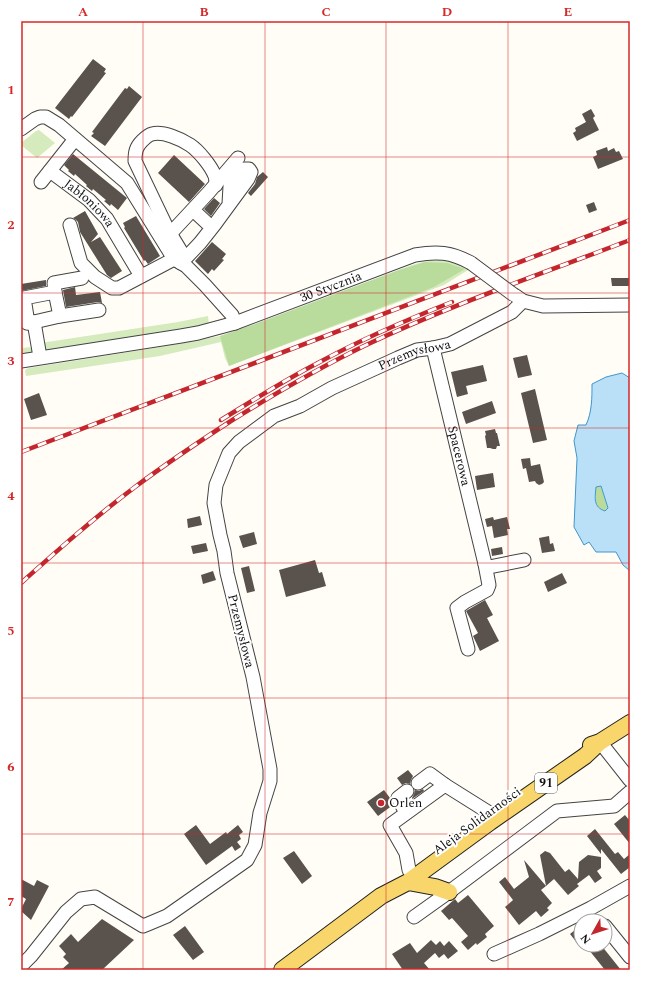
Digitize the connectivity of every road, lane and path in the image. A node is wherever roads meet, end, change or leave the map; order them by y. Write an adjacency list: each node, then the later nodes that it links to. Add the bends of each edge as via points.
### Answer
1 (21, 129): 2 (street, via 34,119 46,117)
2 (75, 139): 4 (street, Jabłoniowa); 12 (street, via 127,183)
3 (238, 158): 6 (street)
4 (50, 171): 5 (street); 13 (street, Jabłoniowa, via 89,200 107,219)
5 (41, 182)
6 (216, 185): 8 (street); 11 (street, via 216,177 210,167 187,143 167,134 157,133 142,140 137,146 135,160)
7 (229, 204): 12 (street, via 215,224)
8 (193, 210): 9 (street); 11 (street)
9 (207, 223)
10 (70, 226): 13 (street, Jabłoniowa, via 81,263 95,277 112,288 119,288)
11 (170, 234): 12 (street)
12 (180, 260): 13 (street, Jabłoniowa); 21 (street, via 232,315)
13 (141, 276)
14 (82, 278): 15 (street, via 54,283)
15 (56, 292): 19 (street); 20 (street, via 24,298)
16 (518, 298): 17 (street, 30 Stycznia, via 543,306); 21 (street, 30 Stycznia, bridge, via 464,259 448,254 430,253 415,255); 22 (street, Przemysłowa, via 512,312 450,344)
17 (630, 305)
18 (99, 310): 19 (street)
19 (60, 316): 20 (street)
20 (28, 323): 23 (street)
21 (236, 323): 23 (street, 30 Stycznia, via 198,333)
22 (433, 348): 26 (street, Spacerowa); 46 (street, Przemysłowa, via 417,350 398,358 274,416 239,442 229,453 216,485 214,503 227,573 253,677 270,769 270,781 260,813 256,845 247,860 167,916 143,926 95,897 81,899 66,912)
23 (40, 358): 24 (street, 30 Stycznia)
24 (21, 361)
25 (524, 560): 26 (street, via 489,566)
26 (484, 564): 27 (street, Spacerowa, via 488,590 457,608)
27 (468, 648)
28 (630, 723): 29 (main road, Aleja Solidarności / 91)
29 (600, 742): 30 (street); 35 (main road, Aleja Solidarności / 91, via 580,750); 37 (main road, Aleja Solidarności / 91, via 490,822)
30 (630, 780)
31 (418, 783): 32 (street, via 430,774)
32 (445, 785): 35 (street); 36 (street)
33 (407, 791): 36 (street, via 398,798)
34 (630, 792): 39 (street, via 614,806 557,811)
35 (488, 812): 37 (main road, Aleja Solidarności / 91)
36 (406, 813): 37 (street, via 390,825 406,853)
37 (409, 876): 39 (main road); 47 (main road, Aleja Solidarności / 91)
38 (630, 886): 40 (street)
39 (449, 892): 42 (street)
40 (591, 908): 41 (street); 44 (street)
41 (595, 913)
42 (414, 917)
43 (613, 936): 45 (street)
44 (494, 954)
45 (630, 957)
46 (21, 966)
47 (282, 970)

